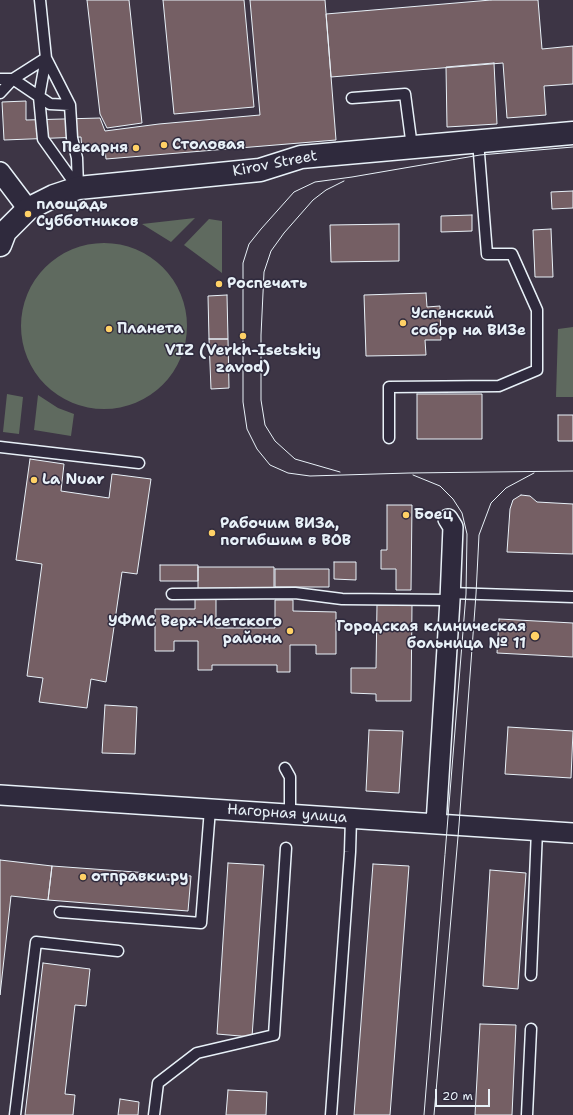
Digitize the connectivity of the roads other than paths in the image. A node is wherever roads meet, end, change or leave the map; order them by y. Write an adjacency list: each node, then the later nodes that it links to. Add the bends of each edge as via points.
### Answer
1 (40, 0): 2 (lane)
2 (46, 58): 4 (lane); 6 (lane); 8 (lane)
3 (0, 79): 4 (lane)
4 (13, 79): 5 (lane); 6 (lane)
5 (0, 93)
6 (39, 97): 8 (lane, via 50,104); 13 (lane, via 43,139)
7 (352, 98): 11 (lane, via 405,94)
8 (70, 105): 13 (lane)
9 (573, 133): 10 (street, Kirov Street)
10 (478, 141): 11 (street, Kirov Street); 16 (lane, via 487,254 512,254 536,310 537,370 499,386 389,387)
11 (412, 147): 13 (street, Kirov Street, via 301,157 260,170)
12 (0, 172): 14 (street)
13 (78, 188): 14 (street, Kirov Street)
14 (28, 209): 15 (street, Kirov Street, via 5,232)
15 (0, 245)
16 (390, 438)
17 (0, 447): 18 (lane)
18 (139, 463)
19 (448, 519): 21 (street, via 453,527)
20 (172, 594): 21 (lane, via 295,593 342,599)
21 (450, 596): 22 (lane); 28 (street)
22 (573, 597)
23 (285, 768): 26 (lane, via 290,777)
24 (0, 795): 25 (street, Нагорная улица)
25 (210, 809): 26 (street, Нагорная улица); 32 (lane, via 201,923)
26 (290, 814): 27 (street, Нагорная улица)
27 (351, 818): 28 (street, Нагорная улица); 38 (lane)
28 (436, 824): 29 (street, Нагорная улица)
29 (537, 830): 30 (street, Нагорная улица); 34 (lane)
30 (573, 833)
31 (286, 848): 37 (lane, via 274,1036 197,1053 158,1082)
32 (60, 912)
33 (118, 951): 36 (lane, via 36,942)
34 (531, 975)
35 (531, 1029): 39 (lane)
36 (16, 1115)
37 (154, 1115)
38 (331, 1115)
39 (527, 1115)

